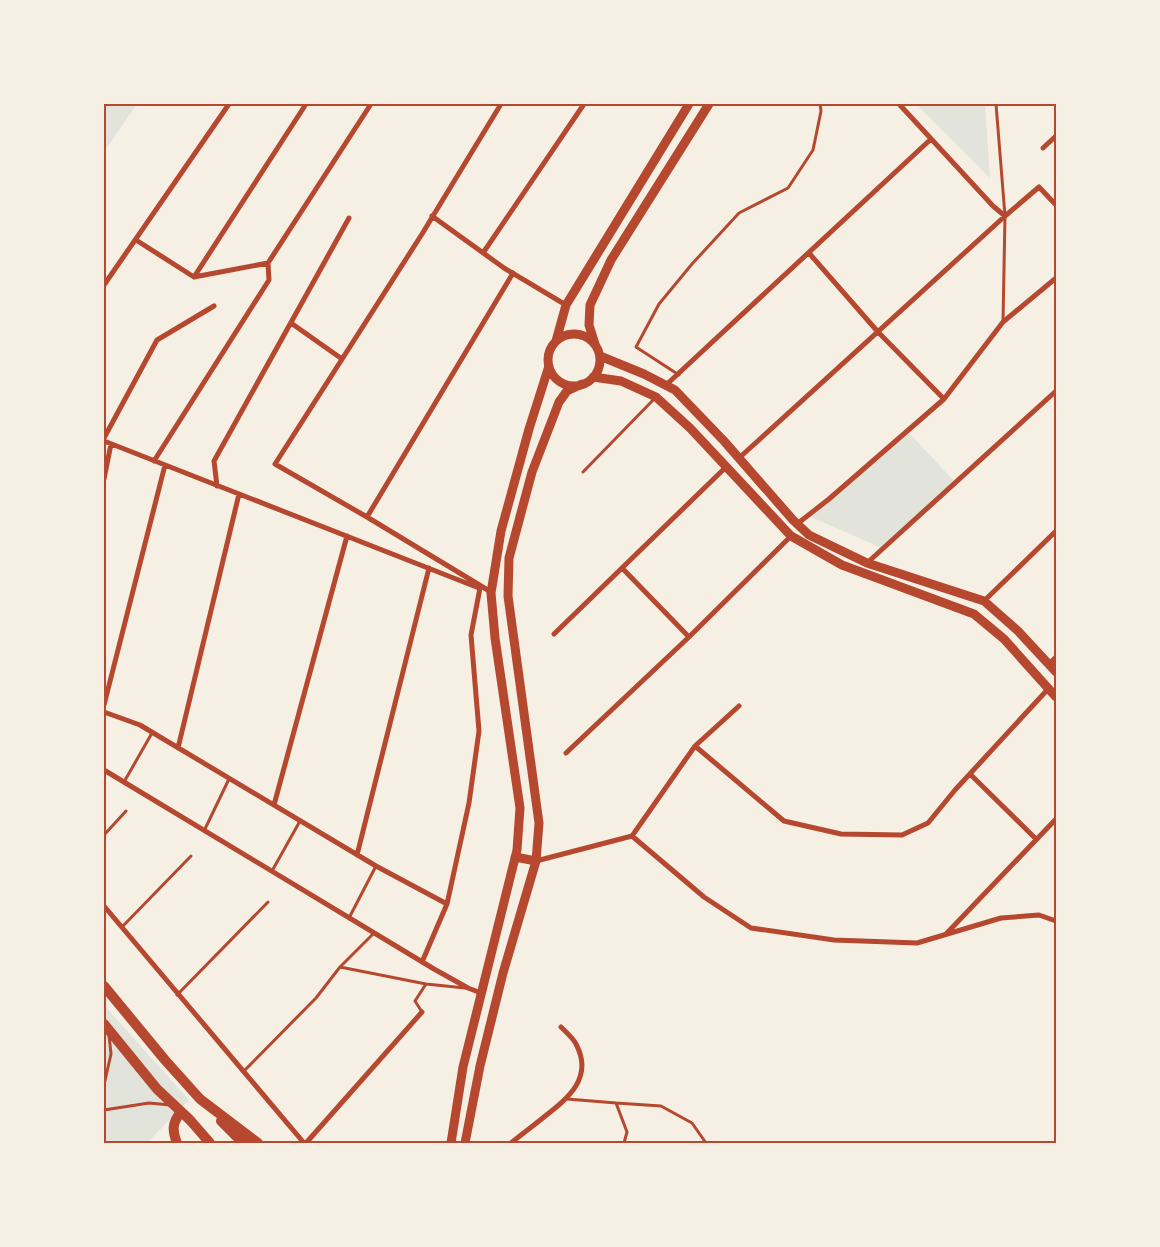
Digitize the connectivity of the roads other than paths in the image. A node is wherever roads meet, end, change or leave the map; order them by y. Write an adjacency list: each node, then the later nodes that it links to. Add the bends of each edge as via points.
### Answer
1 (229, 104): 18 (street)
2 (306, 104): 23 (street)
3 (372, 104): 21 (street)
4 (501, 104): 15 (street)
5 (584, 104): 19 (street)
6 (689, 104): 26 (street)
7 (709, 104): 32 (street, via 611,260 590,305 589,325)
8 (820, 104): 36 (lane, via 813,150 788,188 739,213 659,304 636,347)
9 (898, 104): 12 (street)
10 (996, 104): 16 (lane)
11 (1056, 136): 13 (street)
12 (931, 139): 16 (street); 20 (street)
13 (1043, 148)
14 (1056, 205): 16 (street, via 1040,186)
15 (432, 216): 19 (street); 34 (street)
16 (1005, 216): 28 (lane); 30 (street)
17 (349, 218): 29 (street)
18 (136, 240): 23 (street); 25 (street)
19 (483, 253): 22 (street)
20 (808, 253): 30 (street); 36 (street)
21 (268, 263): 23 (street); 46 (street, via 269,280)
22 (513, 273): 26 (street); 53 (street)
23 (194, 277)
24 (1056, 278): 28 (street)
25 (104, 285)
26 (566, 305): 31 (street)
27 (214, 306): 43 (street, via 157,340)
28 (1003, 322): 42 (street)
29 (291, 323): 34 (street); 51 (street, via 214,461)
30 (878, 332): 42 (street); 45 (street)
31 (556, 341): 32 (street, via 576,334); 35 (street, via 549,352)
32 (595, 344): 33 (street)
33 (600, 356): 37 (street, via 600,364); 39 (street)
34 (342, 359): 53 (street, via 275,464)
35 (549, 366): 38 (street, via 562,382); 62 (street, via 501,531)
36 (679, 375): 39 (street)
37 (593, 377): 38 (street); 41 (street, via 621,381)
38 (582, 384): 63 (street, via 567,391 559,402 532,472 509,558)
39 (666, 385): 45 (street, via 684,398)
40 (1056, 391): 58 (street)
41 (656, 397): 48 (street); 49 (lane)
42 (944, 399): 54 (street)
43 (104, 440): 44 (street)
44 (111, 444): 46 (street); 50 (street)
45 (738, 458): 54 (street)
46 (154, 461): 47 (street)
47 (164, 465): 51 (street); 73 (street)
48 (726, 467): 57 (street); 60 (street)
49 (583, 472)
50 (104, 480)
51 (217, 486): 52 (street)
52 (239, 494): 56 (street); 78 (street)
53 (367, 517): 62 (street)
54 (797, 524): 58 (street, via 809,535)
55 (1056, 531): 64 (street)
56 (347, 536): 59 (street); 84 (street)
57 (791, 536): 65 (street, via 842,565); 67 (street)
58 (867, 562): 64 (street)
59 (429, 568): 61 (street); 92 (street)
60 (623, 568): 66 (street); 67 (street)
61 (480, 588): 62 (street); 99 (street, via 471,635 479,731 469,803)
62 (492, 593): 63 (street); 94 (street, via 495,638 520,808)
63 (508, 596): 95 (street, via 539,823)
64 (984, 601): 65 (street); 69 (street)
65 (974, 614): 71 (street, via 1004,638)
66 (554, 634)
67 (689, 637): 79 (street)
68 (1056, 657): 69 (street)
69 (1049, 664): 70 (street)
70 (1056, 672)
71 (1049, 688): 72 (street); 81 (street)
72 (1056, 697)
73 (104, 704)
74 (739, 706): 77 (street)
75 (104, 712): 76 (street)
76 (152, 732): 78 (street); 83 (lane)
77 (696, 746): 81 (street, via 784,821 841,834 902,835 928,823); 90 (street)
78 (178, 748): 82 (street)
79 (566, 753)
80 (104, 770): 83 (street)
81 (970, 774): 91 (street)
82 (229, 778): 84 (street); 88 (lane)
83 (124, 782): 88 (street)
84 (274, 805): 87 (street)
85 (126, 811): 89 (lane)
86 (1056, 819): 91 (street)
87 (300, 821): 92 (street); 97 (lane)
88 (204, 831): 97 (street)
89 (104, 835)
90 (632, 836): 95 (street); 105 (street, via 704,897 752,928 834,940 917,943)
91 (1036, 839): 105 (street)
92 (357, 855): 96 (street)
93 (191, 856): 103 (lane)
94 (515, 857): 95 (street); 111 (street)
95 (536, 861): 129 (street, via 501,982)
96 (376, 866): 99 (street); 101 (lane)
97 (271, 872): 101 (street)
98 (268, 902): 112 (lane)
99 (447, 904): 106 (street)
100 (104, 906): 103 (street)
101 (349, 918): 104 (street)
102 (1056, 921): 105 (street, via 1039,915 1001,918)
103 (121, 928): 112 (street)
104 (375, 933): 106 (street); 107 (lane)
105 (944, 935)
106 (422, 962): 110 (street)
107 (340, 967): 108 (lane); 116 (lane, via 316,998)
108 (426, 984): 110 (lane); 113 (lane, via 415,1001)
109 (104, 986): 118 (main road)
110 (468, 988): 111 (street)
111 (481, 993): 128 (street, via 462,1067)
112 (177, 995): 116 (street)
113 (422, 1012): 127 (street)
114 (106, 1027): 117 (lane, via 110,1054); 121 (main road, via 157,1089)
115 (561, 1027): 119 (street, via 576,1044 581,1058 577,1086)
116 (243, 1072): 127 (street)
117 (104, 1085)
118 (200, 1099): 125 (main road); 126 (main road)
119 (567, 1099): 120 (lane); 130 (street)
120 (616, 1103): 131 (lane, via 627,1132); 132 (lane, via 661,1106 692,1123)
121 (178, 1109): 122 (lane, via 149,1103); 123 (main road, via 173,1128); 124 (main road)
122 (104, 1110)
123 (177, 1143)
124 (210, 1143)
125 (244, 1143)
126 (258, 1143)
127 (305, 1143)
128 (452, 1143)
129 (465, 1143)
130 (511, 1143)
131 (624, 1143)
132 (706, 1143)

